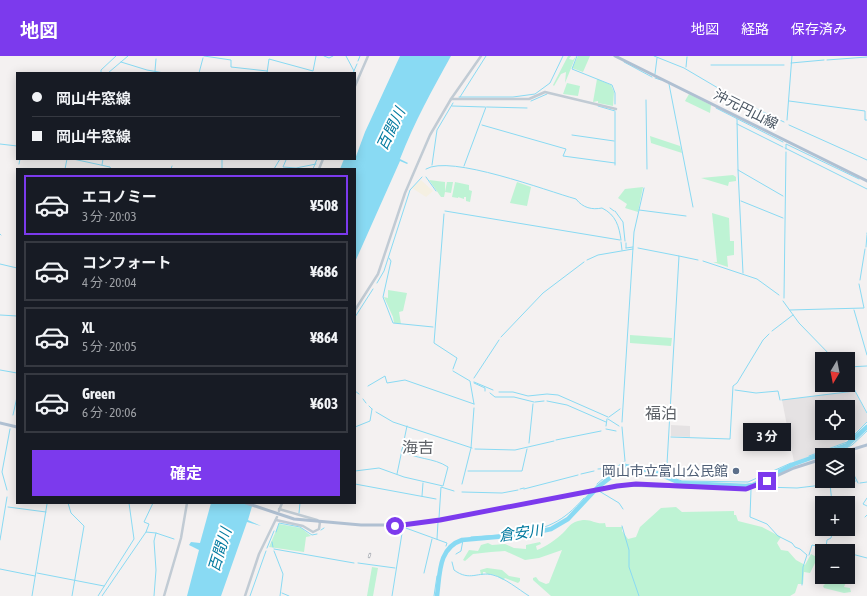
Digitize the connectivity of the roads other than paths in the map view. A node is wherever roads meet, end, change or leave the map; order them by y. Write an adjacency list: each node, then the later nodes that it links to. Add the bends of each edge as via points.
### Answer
1 (368, 56): 4 (street)
2 (481, 56): 5 (street)
3 (615, 56): 7 (main road, 沖元円山線)
4 (356, 84)
5 (451, 99): 6 (street, via 528,99 545,92); 8 (street, via 414,169 378,274)
6 (616, 109)
7 (867, 181)
8 (356, 308)
9 (0, 423): 10 (main road)
10 (16, 427)
11 (867, 445): 12 (main road)
12 (855, 449)
13 (815, 461): 17 (main road, via 748,489 629,484 422,523 378,526)
14 (188, 504): 18 (street)
15 (249, 504): 17 (main road, via 294,520)
16 (282, 504): 17 (street, via 279,511)
17 (320, 522): 19 (street, via 319,529 314,532 276,518 259,554)
18 (164, 596)
19 (245, 596)

